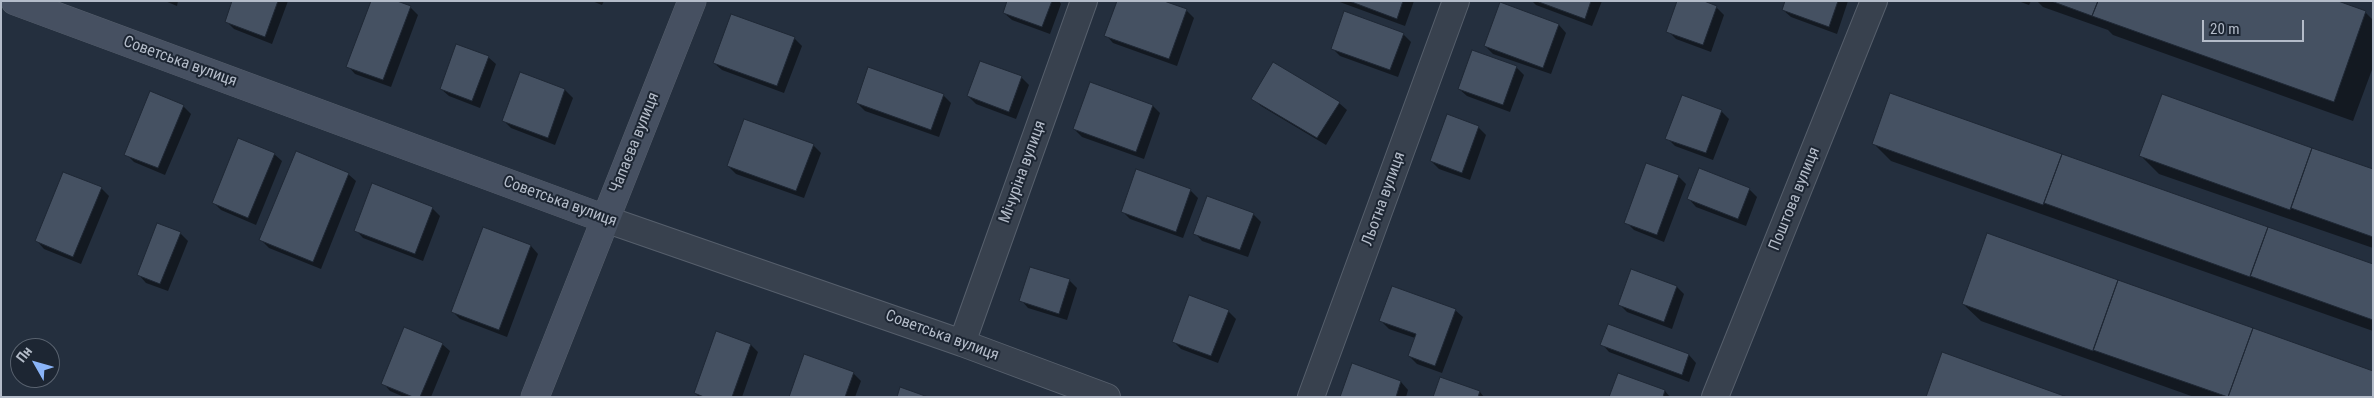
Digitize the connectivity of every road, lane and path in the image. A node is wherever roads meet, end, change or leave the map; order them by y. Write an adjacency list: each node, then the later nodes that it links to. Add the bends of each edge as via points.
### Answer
1 (15, 1): 6 (street, Советська вулиця)
2 (692, 1): 6 (street, Чапаєва вулиця)
3 (1084, 1): 7 (street, Мічуріна вулиця)
4 (1456, 1): 10 (street, Льотна вулиця)
5 (1874, 1): 11 (street, Поштова вулиця)
6 (605, 219): 7 (street, Советська вулиця); 8 (street, Чапаєва вулиця)
7 (962, 342): 9 (street, Советська вулиця)
8 (535, 397)
9 (1107, 397)
10 (1311, 397)
11 (1715, 397)

